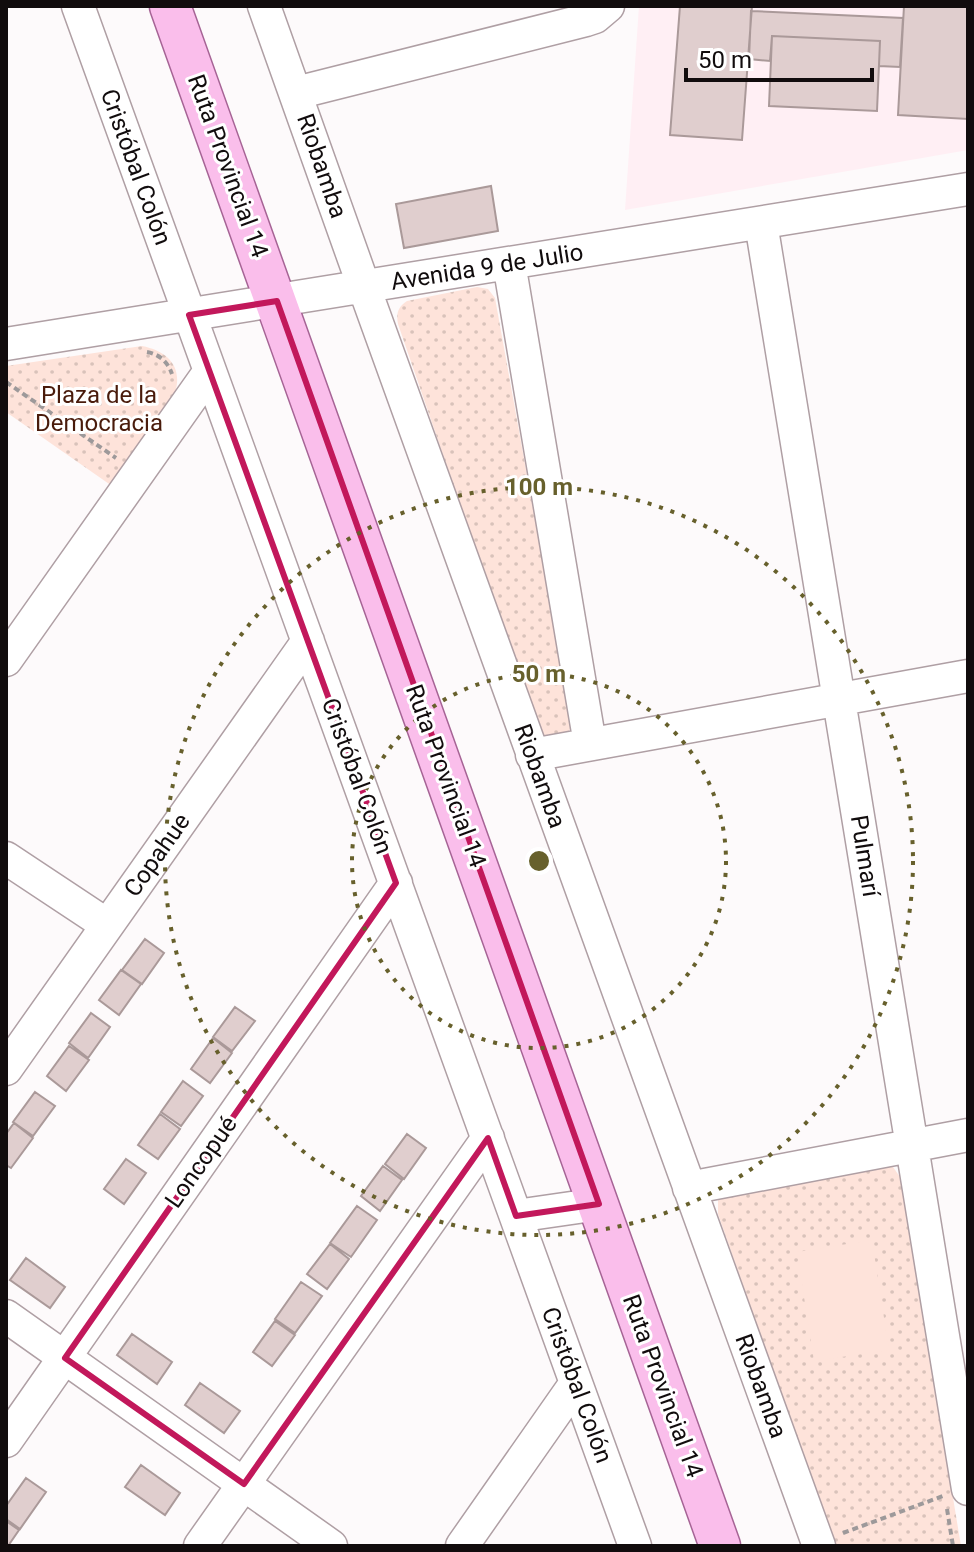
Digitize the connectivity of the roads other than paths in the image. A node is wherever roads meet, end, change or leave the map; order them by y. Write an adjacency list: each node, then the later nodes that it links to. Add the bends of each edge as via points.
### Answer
1 (78, 6): 11 (street, Cristóbal Colón)
2 (170, 6): 10 (main road, Ruta Provincial 14)
3 (264, 6): 5 (street, Riobamba)
4 (608, 6): 5 (street, via 586,20)
5 (296, 93): 9 (street, Riobamba)
6 (968, 189): 7 (street, Avenida 9 de Julio)
7 (761, 223): 8 (street, Avenida 9 de Julio); 17 (street, Pulmarí)
8 (509, 263): 9 (street, Avenida 9 de Julio); 18 (street)
9 (364, 287): 10 (street, Avenida 9 de Julio); 19 (street, Riobamba)
10 (277, 301): 11 (street, Avenida 9 de Julio); 28 (main road, Ruta Provincial 14)
11 (189, 315): 12 (street, Avenida 9 de Julio); 13 (street, Cristóbal Colón)
12 (6, 344)
13 (210, 371): 14 (street, Cristóbal Colón); 15 (street)
14 (308, 641): 21 (street, Cristóbal Colón); 22 (street, Copahue)
15 (6, 660)
16 (968, 676): 17 (street)
17 (839, 699): 18 (street); 26 (street, Pulmarí)
18 (590, 744): 19 (street)
19 (532, 755): 27 (street, Riobamba)
20 (6, 858): 22 (street)
21 (396, 883): 25 (street, Cristóbal Colón); 31 (street, Loncopué)
22 (107, 925): 23 (street, Copahue)
23 (6, 1069)
24 (968, 1135): 26 (street)
25 (488, 1138): 29 (street, Cristóbal Colón); 34 (street)
26 (912, 1146): 27 (street); 35 (street, Pulmarí)
27 (689, 1188): 36 (street, Riobamba)
28 (599, 1204): 29 (street); 41 (main road, Ruta Provincial 14)
29 (516, 1216): 32 (street, Cristóbal Colón)
30 (6, 1316): 31 (street)
31 (65, 1358): 33 (street, Loncopué); 34 (street)
32 (576, 1383): 39 (street); 40 (street, Cristóbal Colón)
33 (6, 1441)
34 (244, 1484): 37 (street); 38 (street)
35 (968, 1489)
36 (830, 1540)
37 (200, 1546)
38 (331, 1546)
39 (462, 1546)
40 (635, 1546)
41 (720, 1546)

